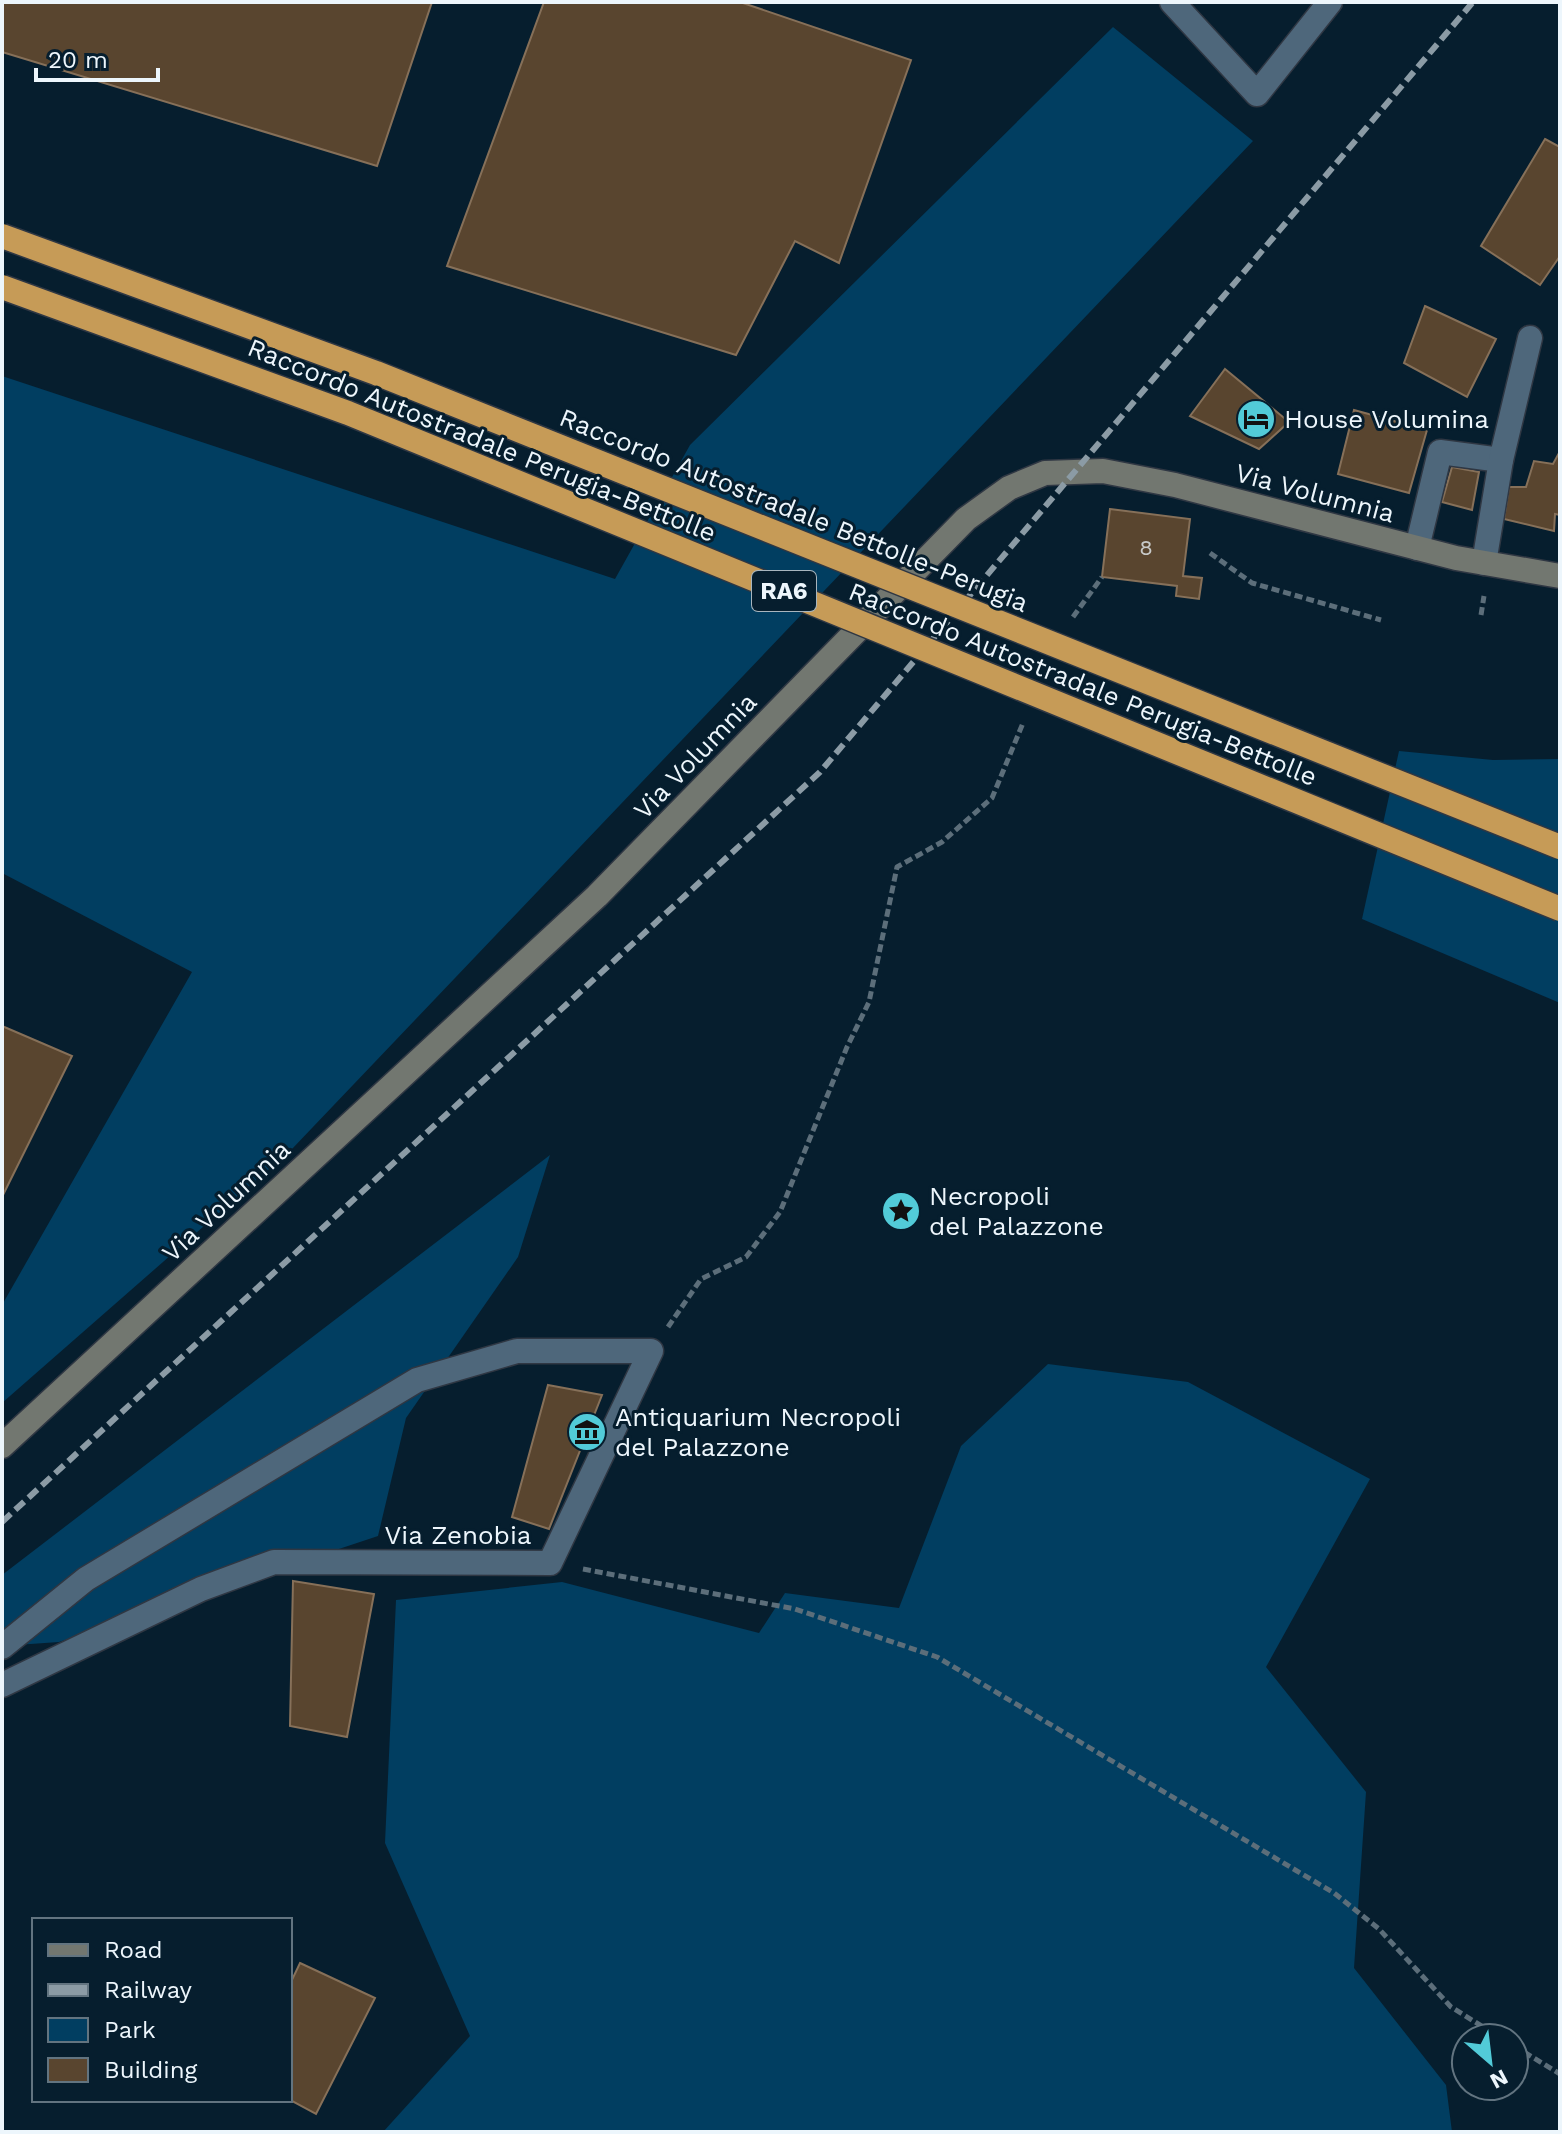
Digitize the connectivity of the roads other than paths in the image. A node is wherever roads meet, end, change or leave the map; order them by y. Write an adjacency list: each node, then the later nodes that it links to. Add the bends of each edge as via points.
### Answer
1 (1172, 2): 2 (lane, via 1257,94)
2 (1330, 2)
3 (2, 236): 10 (highway, Raccordo Autostradale Bettolle-Perugia / RA6, bridge, via 391,379)
4 (2, 287): 11 (highway, Raccordo Autostradale Perugia-Bettolle / RA6, bridge, via 348,413)
5 (1530, 338): 6 (lane)
6 (1501, 460): 7 (lane, via 1440,452); 8 (lane)
7 (1417, 548): 8 (main road, Via Volumnia); 12 (main road, Via Volumnia, via 1103,471 1045,473 1009,488 966,519 597,896)
8 (1484, 563): 9 (main road, Via Volumnia)
9 (1560, 576)
10 (1560, 847)
11 (1560, 909)
12 (2, 1446)
13 (2, 1647): 14 (lane, Via Zenobia, via 86,1579 417,1380 517,1351 651,1351 550,1563 274,1562 201,1589)
14 (2, 1685)

